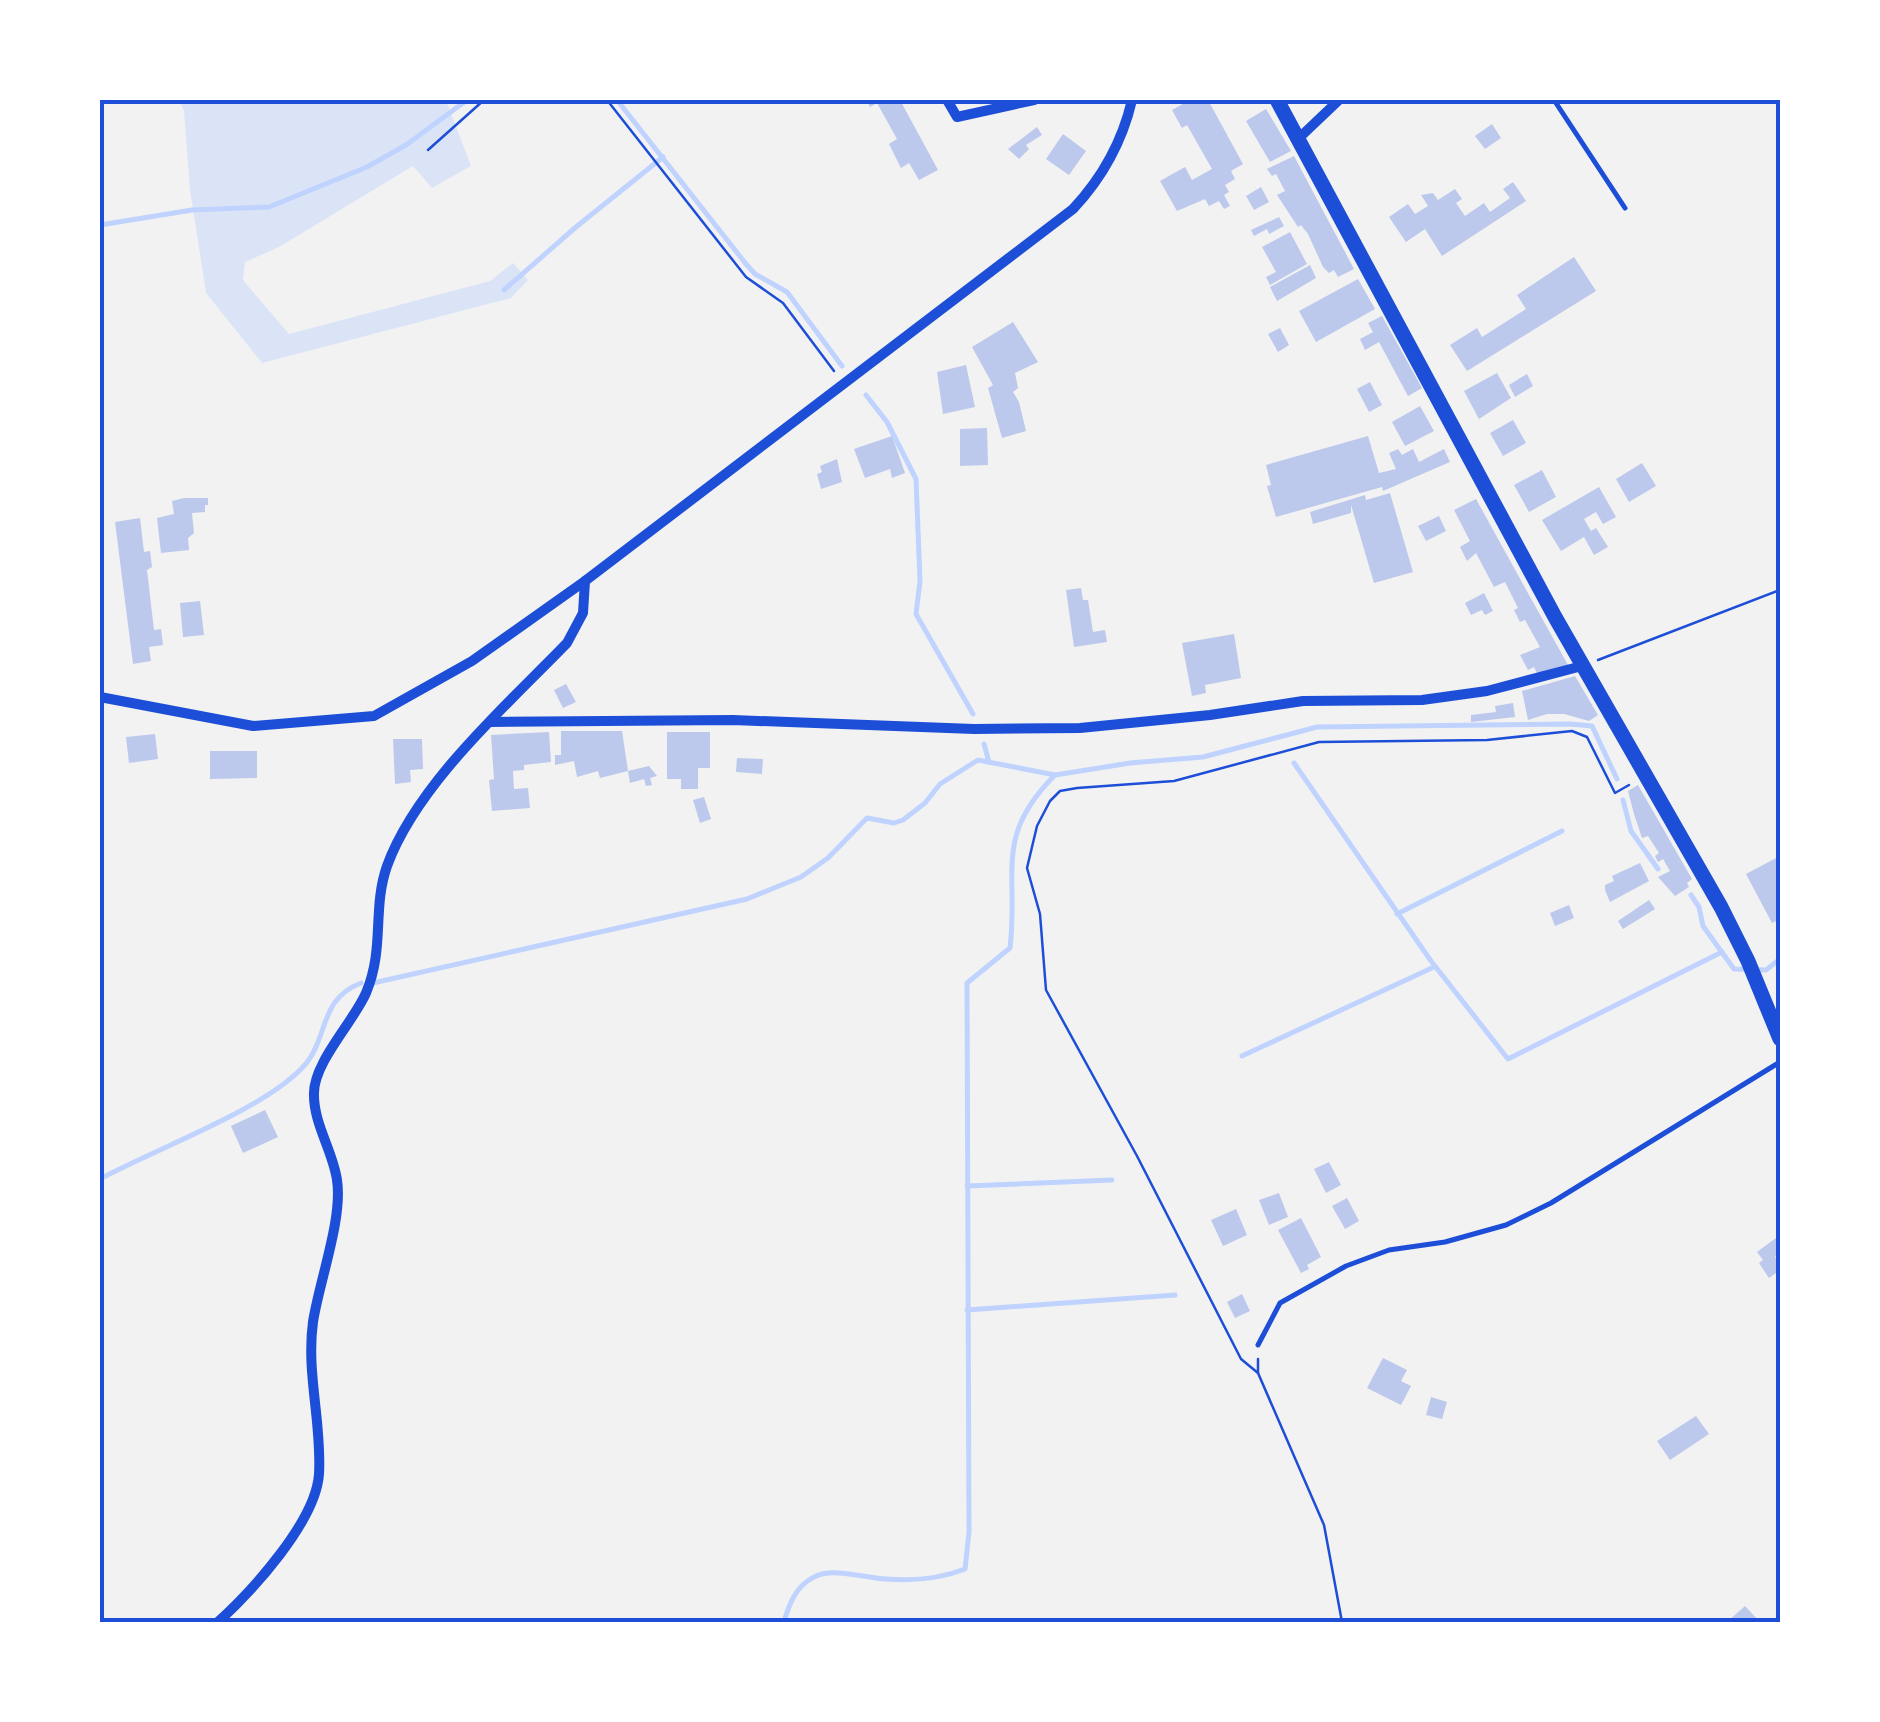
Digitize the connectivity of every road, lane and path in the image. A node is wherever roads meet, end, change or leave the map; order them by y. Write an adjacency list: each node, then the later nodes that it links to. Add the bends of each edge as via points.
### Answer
1 (484, 100): 10 (path)
2 (606, 100): 12 (path, via 746,277 783,303)
3 (947, 100): 4 (street, via 957,117)
4 (1034, 100)
5 (1132, 100): 12 (street, via 1100,180 1073,209)
6 (1277, 100): 9 (main road)
7 (1339, 100): 9 (street)
8 (1554, 100): 11 (lane)
9 (1298, 139): 15 (main road)
10 (428, 150)
11 (1625, 208)
12 (844, 384): 13 (street)
13 (586, 581): 16 (street, via 472,660 374,716 254,726); 17 (street, via 583,613 567,643)
14 (1780, 590): 15 (path)
15 (1582, 666): 17 (street, via 1422,700 1303,701 1080,728); 18 (main road)
16 (100, 697)
17 (491, 722): 23 (street, via 417,806 400,837 379,901 380,946 366,993 313,1090 338,1182 312,1342 319,1475 314,1502 275,1559)
18 (1645, 775): 19 (main road, via 1748,961); 22 (path, via 1615,793 1587,736 1572,730 1487,740 1319,742 1174,781 1077,788 1050,800 1028,868 1040,914 1046,990 1241,1359)
19 (1780, 1039)
20 (1780, 1062): 21 (lane, via 1506,1225 1346,1266 1280,1303)
21 (1258, 1345): 22 (path)
22 (1258, 1373): 24 (path, via 1324,1525)
23 (218, 1622)
24 (1342, 1622)

